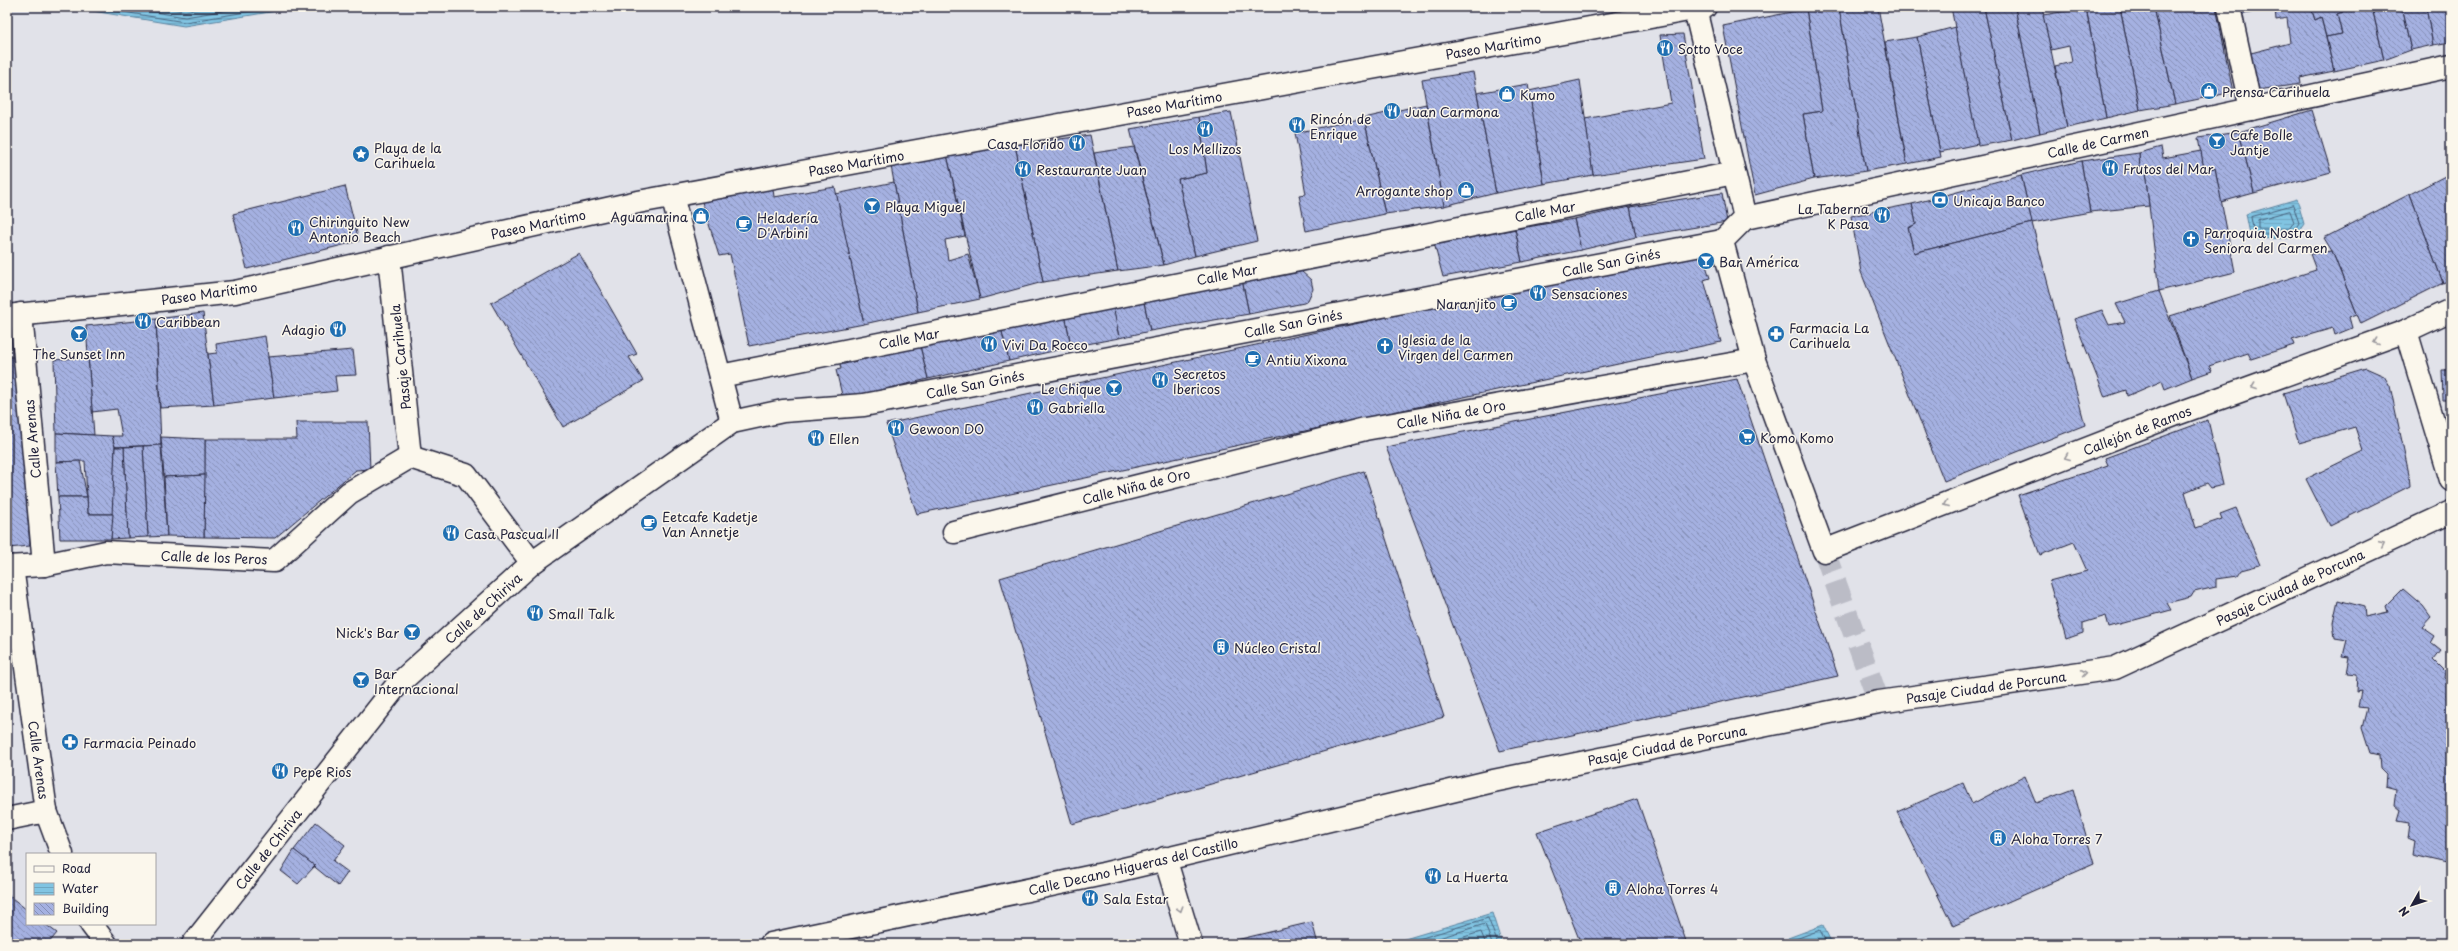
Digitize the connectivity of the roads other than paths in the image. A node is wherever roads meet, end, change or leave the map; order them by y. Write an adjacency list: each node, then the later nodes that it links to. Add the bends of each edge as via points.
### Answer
1 (2229, 7): 4 (street)
2 (1700, 8): 5 (street); 6 (street, Paseo Marítimo)
3 (2451, 66): 4 (street, Calle de Carmen)
4 (2251, 109): 7 (street, Calle de Carmen)
5 (1734, 173): 7 (street); 14 (street, Calle Mar)
6 (672, 196): 9 (street, Paseo Marítimo); 14 (street)
7 (1745, 218): 8 (street)
8 (1722, 241): 13 (street); 15 (street, Calle San Ginés)
9 (389, 257): 11 (street, Paseo Marítimo, via 235,292); 17 (street, Pasaje Carihuela)
10 (2451, 310): 12 (street, Callejón de Ramos)
11 (14, 314): 22 (street, Calle Arenas)
12 (2406, 331): 13 (street, Callejón de Ramos, one-way to 13, via 2174,415 1824,551); 18 (street)
13 (1754, 360): 20 (street, Calle Niña de Oro, via 1365,429)
14 (720, 376): 16 (street)
15 (864, 405): 16 (street, Calle de Chiriva, via 783,411)
16 (732, 422): 21 (street, Calle de Chiriva)
17 (410, 457): 21 (street, via 466,475); 22 (street, Calle de los Peros, via 349,493 274,561 106,552)
18 (2451, 480)
19 (2451, 512): 24 (street, Pasaje Ciudad de Porcuna, one-way to 19, via 1879,702 2115,668)
20 (954, 532)
21 (532, 563): 31 (street, Calle de Chiriva, via 397,685)
22 (44, 565): 23 (street, Calle de los Peros)
23 (9, 567): 25 (street, Calle Arenas)
24 (1493, 781): 28 (street, Calle Decano Higueras del Castillo)
25 (46, 811): 26 (street); 27 (street, Calle Arenas)
26 (7, 819)
27 (62, 853)
28 (1165, 858): 32 (street, Calle Decano Higueras del Castillo, via 1103,874); 33 (street, one-way to 33)
29 (92, 925): 30 (street)
30 (106, 944)
31 (193, 944)
32 (771, 944)
33 (1191, 944)

